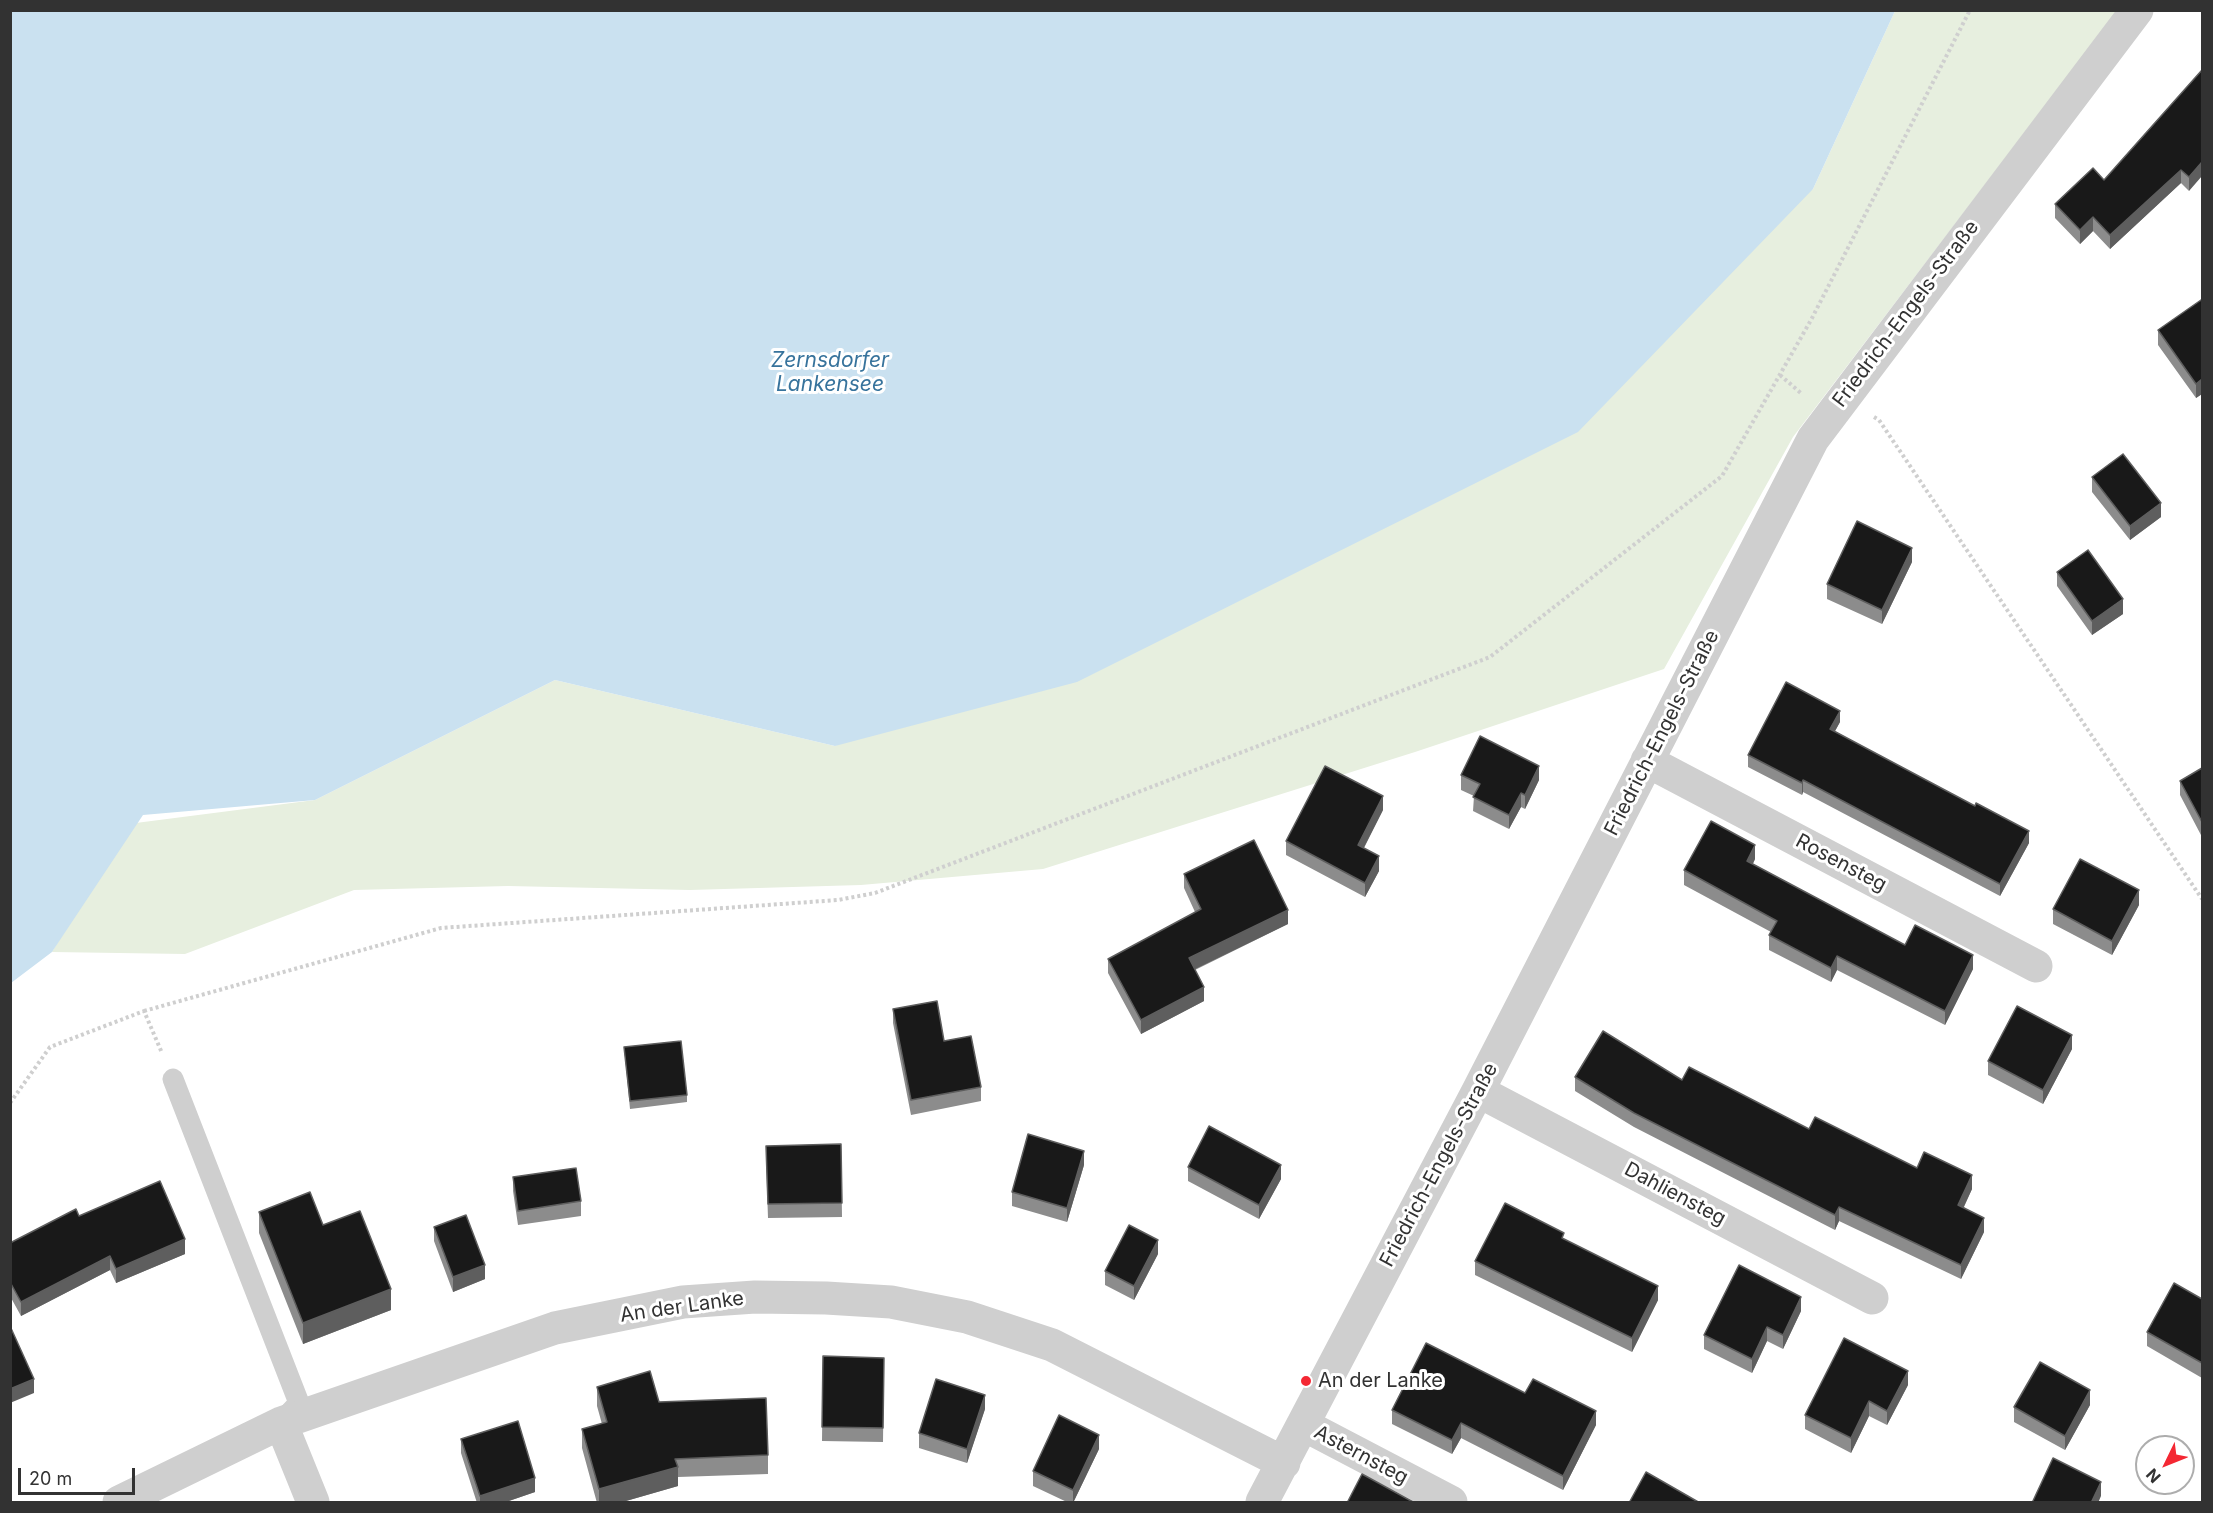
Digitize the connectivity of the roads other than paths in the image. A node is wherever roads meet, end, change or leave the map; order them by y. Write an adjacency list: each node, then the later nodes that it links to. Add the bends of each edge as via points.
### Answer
1 (2137, 10): 2 (street, Friedrich-Engels-Straße, via 1813,439)
2 (1647, 761): 3 (street, Rosensteg); 5 (street, Friedrich-Engels-Straße)
3 (2036, 966)
4 (173, 1079): 7 (lane, via 299,1403)
5 (1478, 1091): 6 (street, Dahliensteg); 8 (street, Friedrich-Engels-Straße)
6 (1872, 1298)
7 (281, 1423): 9 (street, An der Lanke, via 555,1328 683,1302 826,1298 891,1302 967,1317 1052,1345); 10 (street, An der Lanke); 11 (street)
8 (1304, 1425): 9 (street, Friedrich-Engels-Straße); 13 (street, Asternsteg)
9 (1284, 1463): 12 (street, Friedrich-Engels-Straße)
10 (118, 1503)
11 (313, 1503)
12 (1262, 1503)
13 (1451, 1503)

